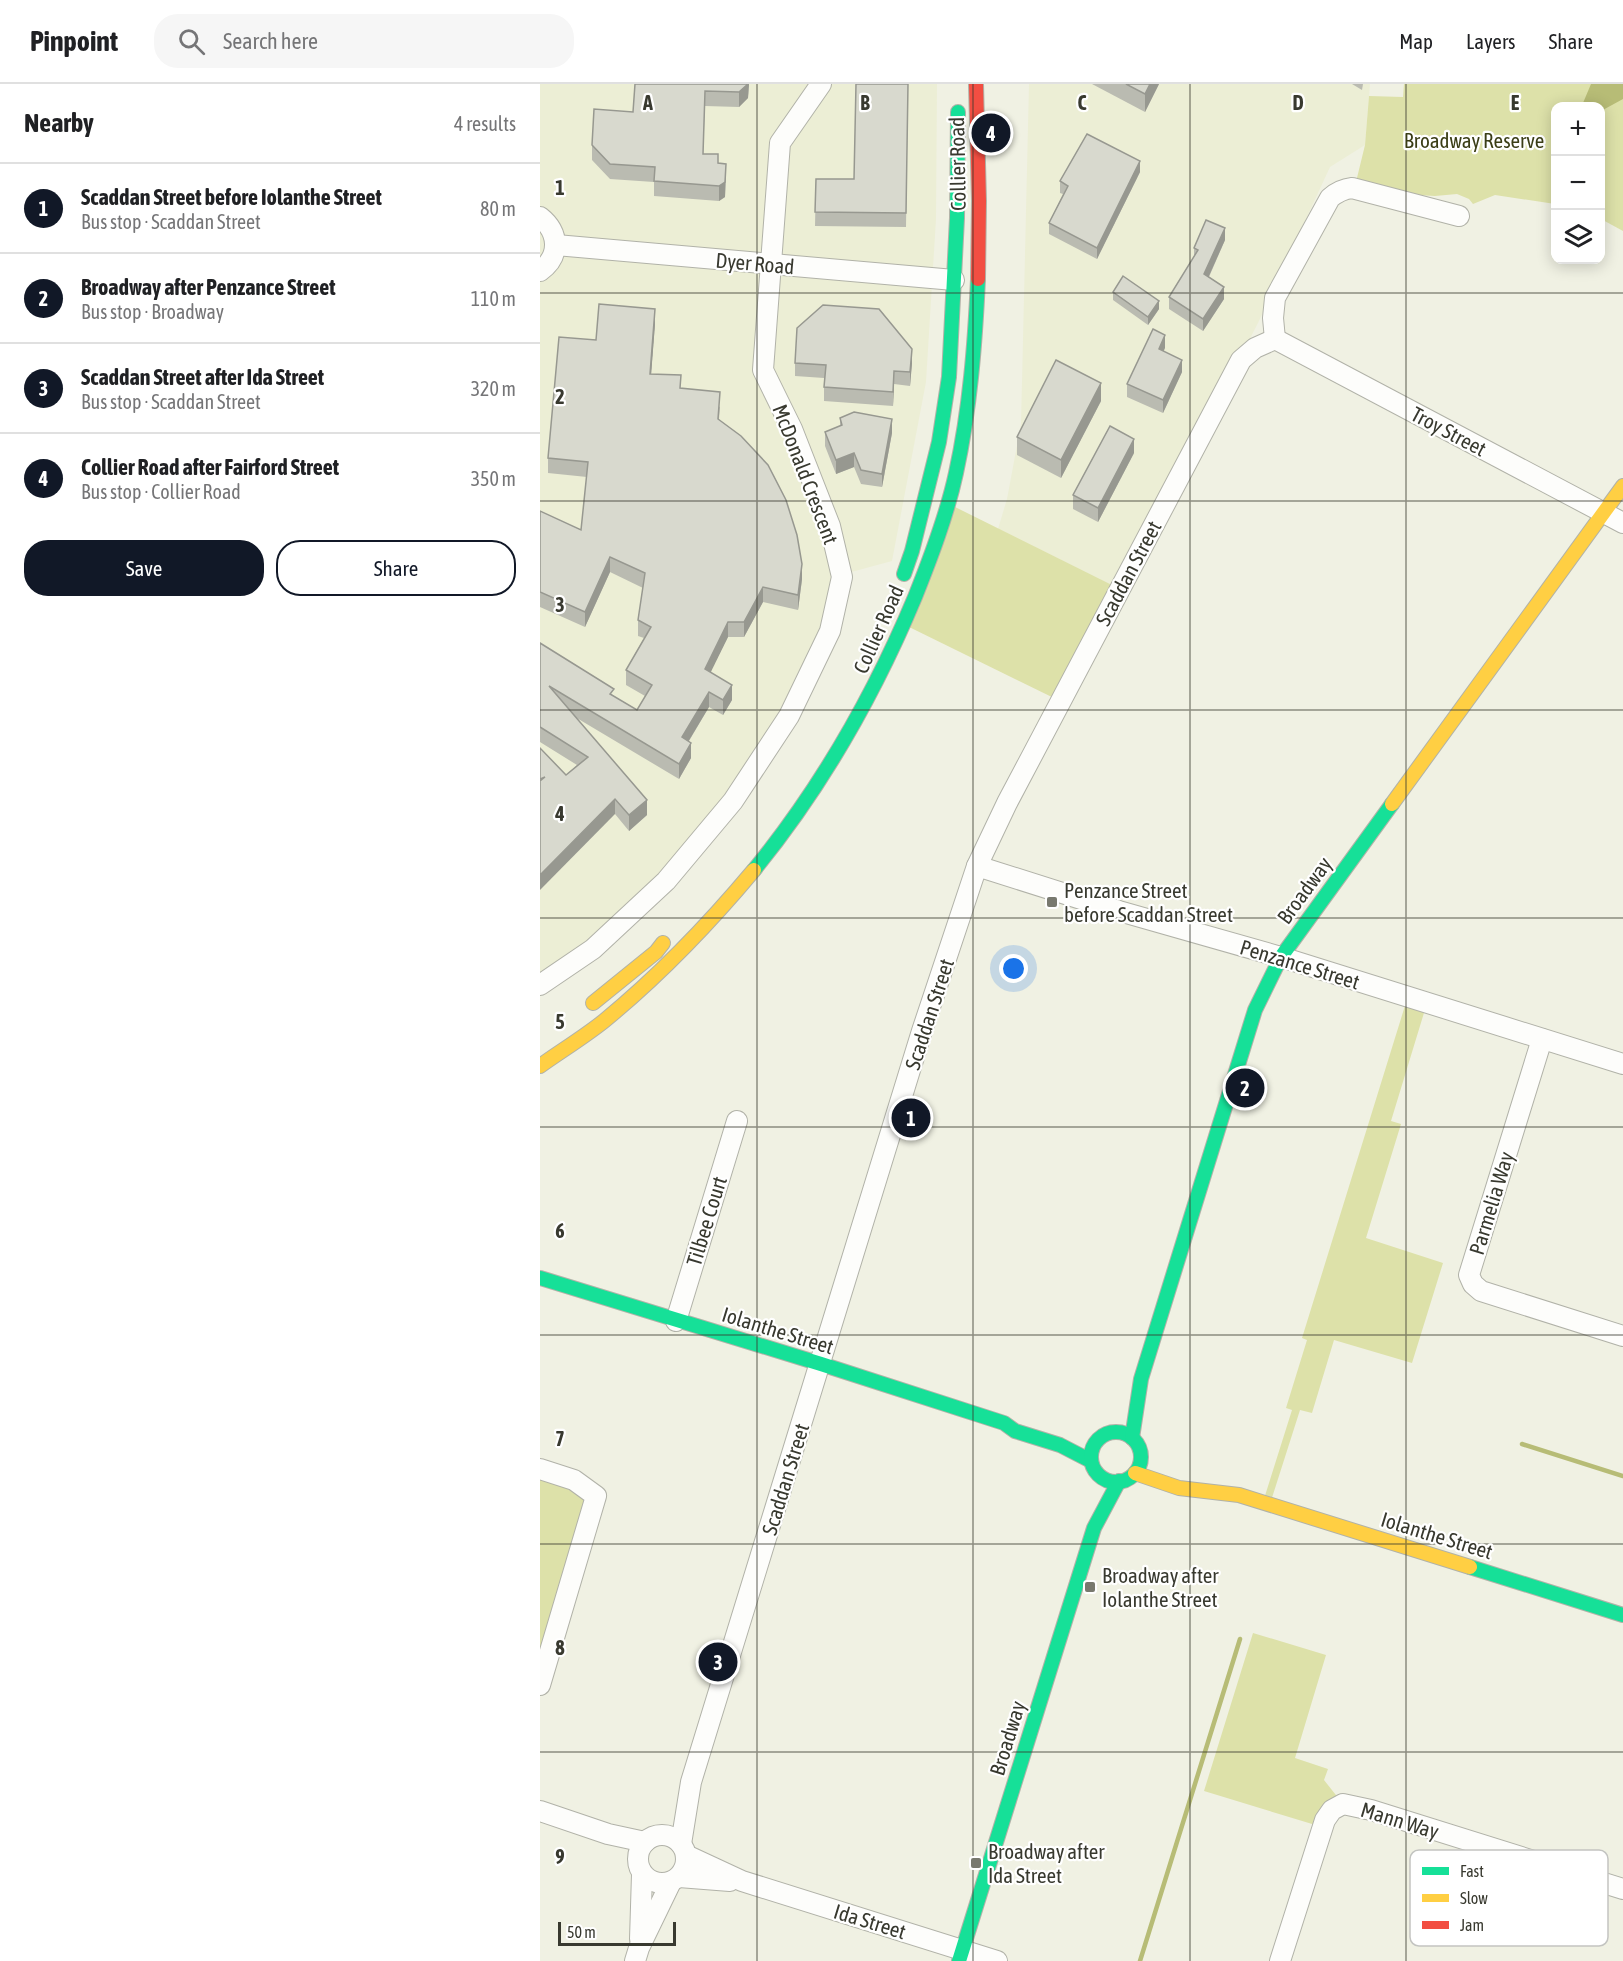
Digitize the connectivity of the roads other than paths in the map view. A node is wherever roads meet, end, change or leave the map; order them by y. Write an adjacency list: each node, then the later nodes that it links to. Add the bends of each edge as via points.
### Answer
1 (821, 84): 7 (street, McDonald Crescent, via 780,142)
2 (976, 84): 22 (street, Collier Road, via 979,177 972,374 959,460 938,536 908,618 872,694 825,773 723,907 644,988)
3 (958, 95): 9 (street, Collier Road)
4 (1459, 216): 10 (street, via 1352,188 1336,193 1275,298)
5 (540, 217): 6 (street, via 549,224)
6 (556, 245): 7 (street, Dyer Road); 8 (street, via 554,255)
7 (770, 265): 9 (street, Dyer Road); 18 (street, McDonald Crescent, via 763,370 792,429 830,526 842,577 830,631 789,716 733,801 666,881 593,949)
8 (540, 271)
9 (954, 280): 14 (street, Collier Road, via 949,377 939,442)
10 (1275, 339): 12 (street, Troy Street); 15 (street, Scaddan Street, via 1241,360 1006,803)
11 (1623, 486): 12 (street, Broadway)
12 (1603, 512): 13 (street, Troy Street); 17 (street, Broadway)
13 (1623, 523)
14 (901, 582)
15 (977, 866): 17 (street, Penzance Street); 27 (street, Scaddan Street, via 922,1031)
16 (671, 935): 19 (street, via 656,952)
17 (1281, 957): 20 (street, Penzance Street); 28 (street, Broadway, via 1255,1010)
18 (540, 985)
19 (581, 1012)
20 (1542, 1039): 21 (street, Penzance Street); 26 (street, Parmelia Way, via 1469,1275 1481,1292)
21 (1623, 1064)
22 (540, 1065)
23 (737, 1121): 25 (street, Tilbee Court)
24 (540, 1278): 25 (street, Iolanthe Street)
25 (676, 1321): 27 (street, Iolanthe Street)
26 (1623, 1336)
27 (821, 1364): 30 (street, Iolanthe Street); 43 (street, Scaddan Street)
28 (1141, 1379): 31 (street, Broadway); 32 (street, Broadway)
29 (1027, 1421): 30 (street, Iolanthe Street)
30 (1004, 1423): 33 (street, Iolanthe Street)
31 (1099, 1436): 32 (street, via 1119,1432); 33 (street)
32 (1132, 1438): 35 (street, via 1146,1455)
33 (1091, 1461): 38 (street)
34 (540, 1469): 42 (street, via 574,1480 596,1496)
35 (1135, 1473): 37 (street); 39 (street, Iolanthe Street, via 1190,1490)
36 (1202, 1478): 39 (street, Iolanthe Street)
37 (1119, 1481): 38 (street); 40 (street, Broadway)
38 (1098, 1486): 40 (street, Broadway)
39 (1239, 1495): 41 (street, Iolanthe Street)
40 (1094, 1528): 55 (street, Broadway)
41 (1623, 1615)
42 (540, 1685)
43 (690, 1782): 46 (street, Scaddan Street); 47 (street, Scaddan Street)
44 (540, 1811): 45 (street)
45 (608, 1834): 46 (street); 49 (street)
46 (653, 1838): 47 (street, via 669,1836); 49 (street, via 638,1853)
47 (683, 1849): 50 (street, via 686,1863); 51 (street, Ida Street)
48 (1499, 1850): 57 (street, Mann Way, via 1343,1804 1324,1820)
49 (640, 1870): 50 (street, via 655,1883); 54 (street)
50 (675, 1880): 51 (street, Ida Street); 54 (street)
51 (742, 1881): 55 (street, Ida Street)
52 (1608, 1884): 53 (street, Mann Way)
53 (1623, 1889)
54 (637, 1954)
55 (961, 1956): 56 (street, Ida Street)
56 (997, 1961)
57 (1280, 1961)

